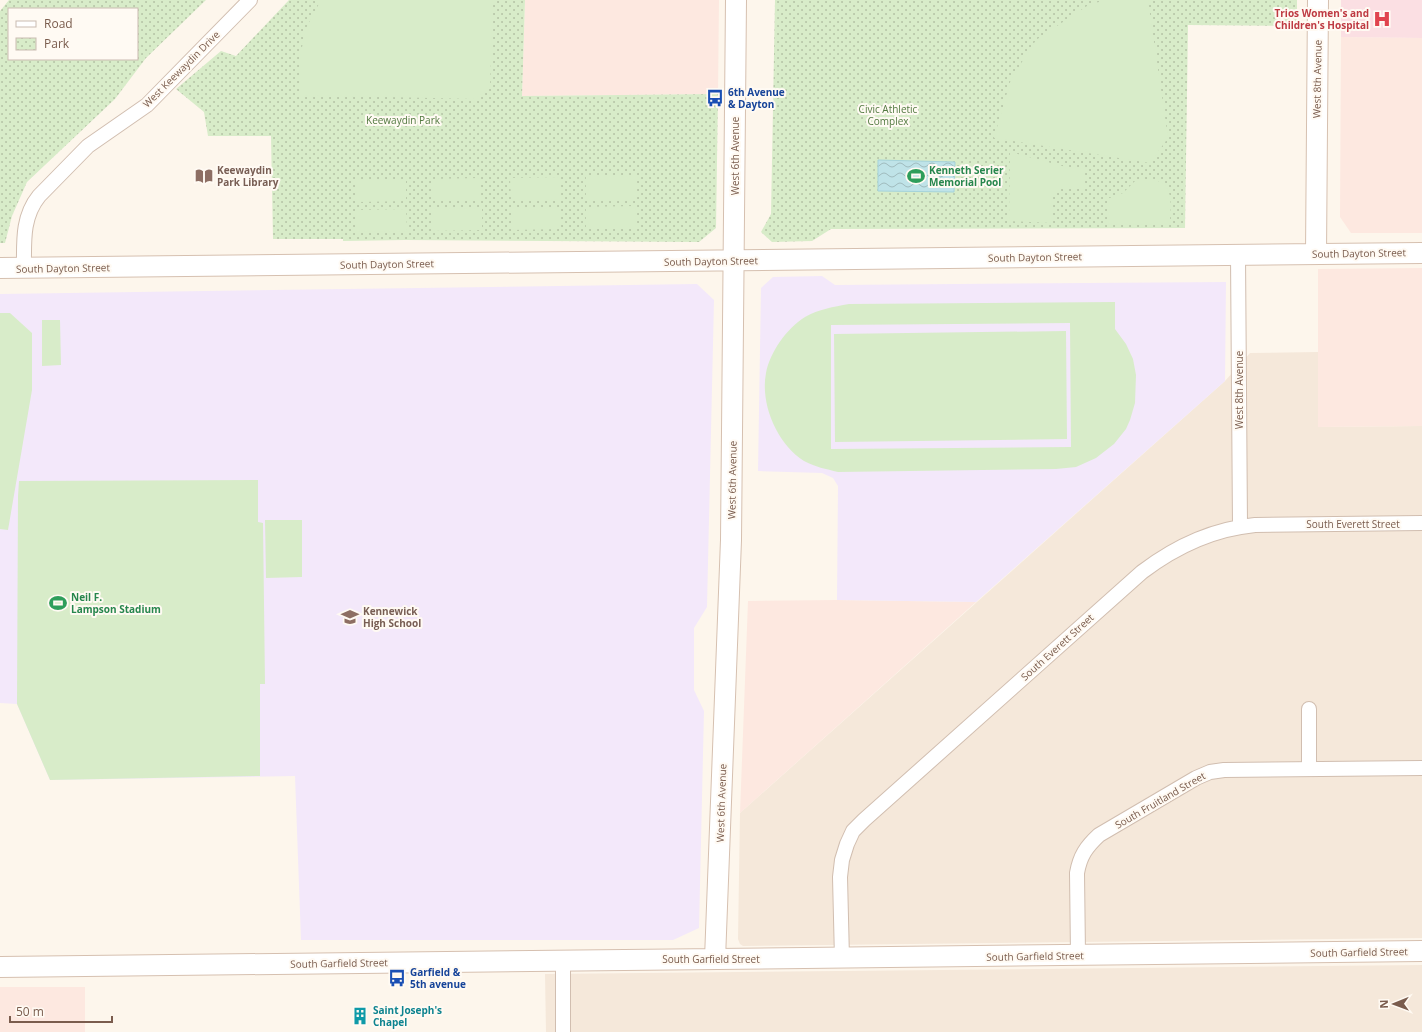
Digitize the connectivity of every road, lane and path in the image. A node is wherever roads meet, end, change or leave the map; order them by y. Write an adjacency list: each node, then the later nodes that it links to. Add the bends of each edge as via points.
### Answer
1 (250, 0): 9 (street, West Keewaydin Drive, via 146,105 88,146 39,196 30,210 24,228)
2 (736, 0): 7 (street, West 6th Avenue)
3 (1318, 0): 5 (street, West 8th Avenue)
4 (1422, 253): 5 (street, South Dayton Street)
5 (1316, 254): 6 (street, South Dayton Street)
6 (1238, 255): 7 (street, South Dayton Street); 11 (street, West 8th Avenue)
7 (734, 260): 9 (street, South Dayton Street); 17 (street, West 6th Avenue, via 731,540)
8 (0, 268): 9 (street, South Dayton Street)
9 (24, 268)
10 (1422, 523): 11 (street, South Everett Street)
11 (1240, 526): 18 (street, South Everett Street, via 1193,541 1174,550 1142,572 853,831 842,860 840,877)
12 (1308, 709): 14 (street)
13 (1422, 768): 14 (street, South Fruitland Street)
14 (1309, 769): 16 (street, South Fruitland Street, via 1210,772 1196,778 1089,844 1077,874)
15 (1422, 951): 16 (street, South Garfield Street)
16 (1078, 955): 18 (street, South Garfield Street)
17 (716, 959): 18 (street, South Garfield Street); 19 (street, South Garfield Street)
18 (842, 959)
19 (563, 960): 20 (street, South Garfield Street); 21 (street)
20 (0, 967)
21 (563, 1032)

